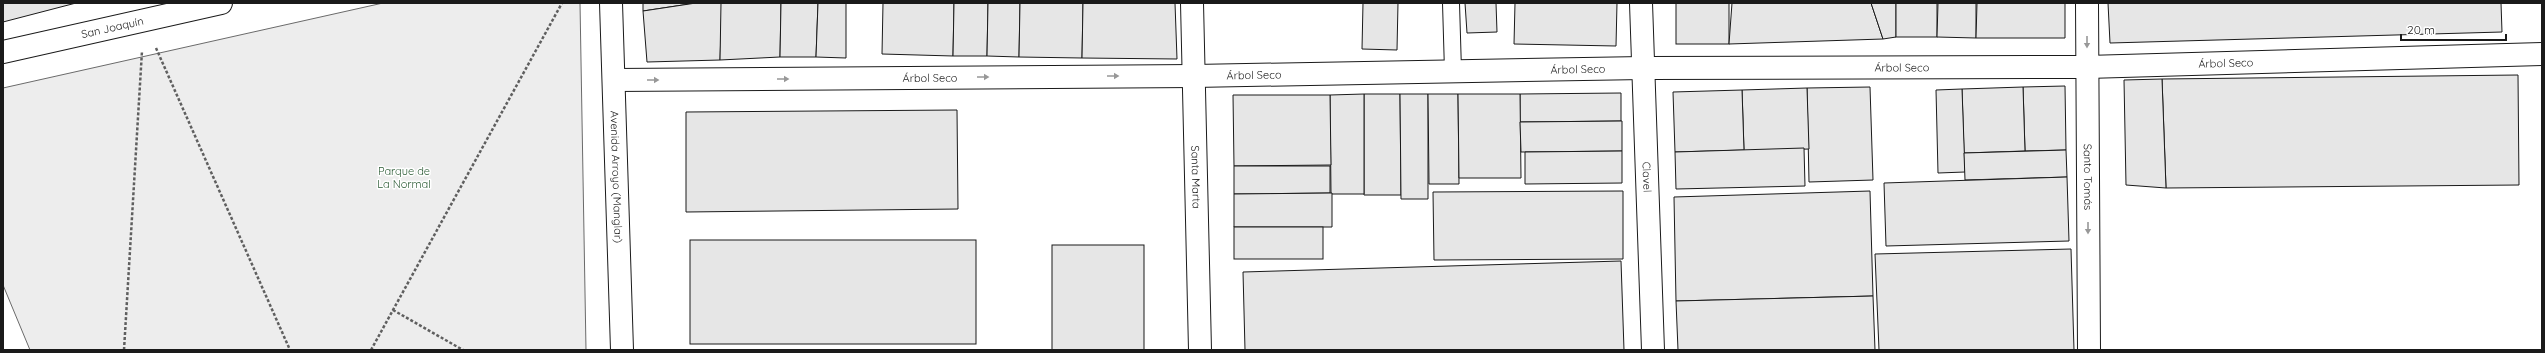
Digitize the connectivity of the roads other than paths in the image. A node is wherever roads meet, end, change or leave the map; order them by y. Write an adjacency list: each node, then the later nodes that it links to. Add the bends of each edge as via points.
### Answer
1 (221, 3): 7 (street, San Joaquín)
2 (611, 3): 13 (street, Avenida Arroyo (Manglar))
3 (1192, 3): 12 (street, Santa Marta)
4 (1450, 3): 11 (lane)
5 (1641, 3): 10 (street, Clavel)
6 (2087, 3): 9 (street, Santo Tomás, one-way to 9)
7 (3, 52)
8 (2542, 54): 9 (street, Árbol Seco)
9 (2087, 67): 10 (street, Árbol Seco); 17 (street, Santo Tomás, one-way to 17)
10 (1643, 68): 11 (street, Árbol Seco); 16 (street, Clavel)
11 (1453, 71): 12 (street, Árbol Seco)
12 (1194, 76): 13 (street, Árbol Seco, one-way to 12); 15 (street, Santa Marta)
13 (614, 80): 14 (street, Avenida Arroyo (Manglar))
14 (622, 350)
15 (1200, 350)
16 (1653, 350)
17 (2089, 350)

